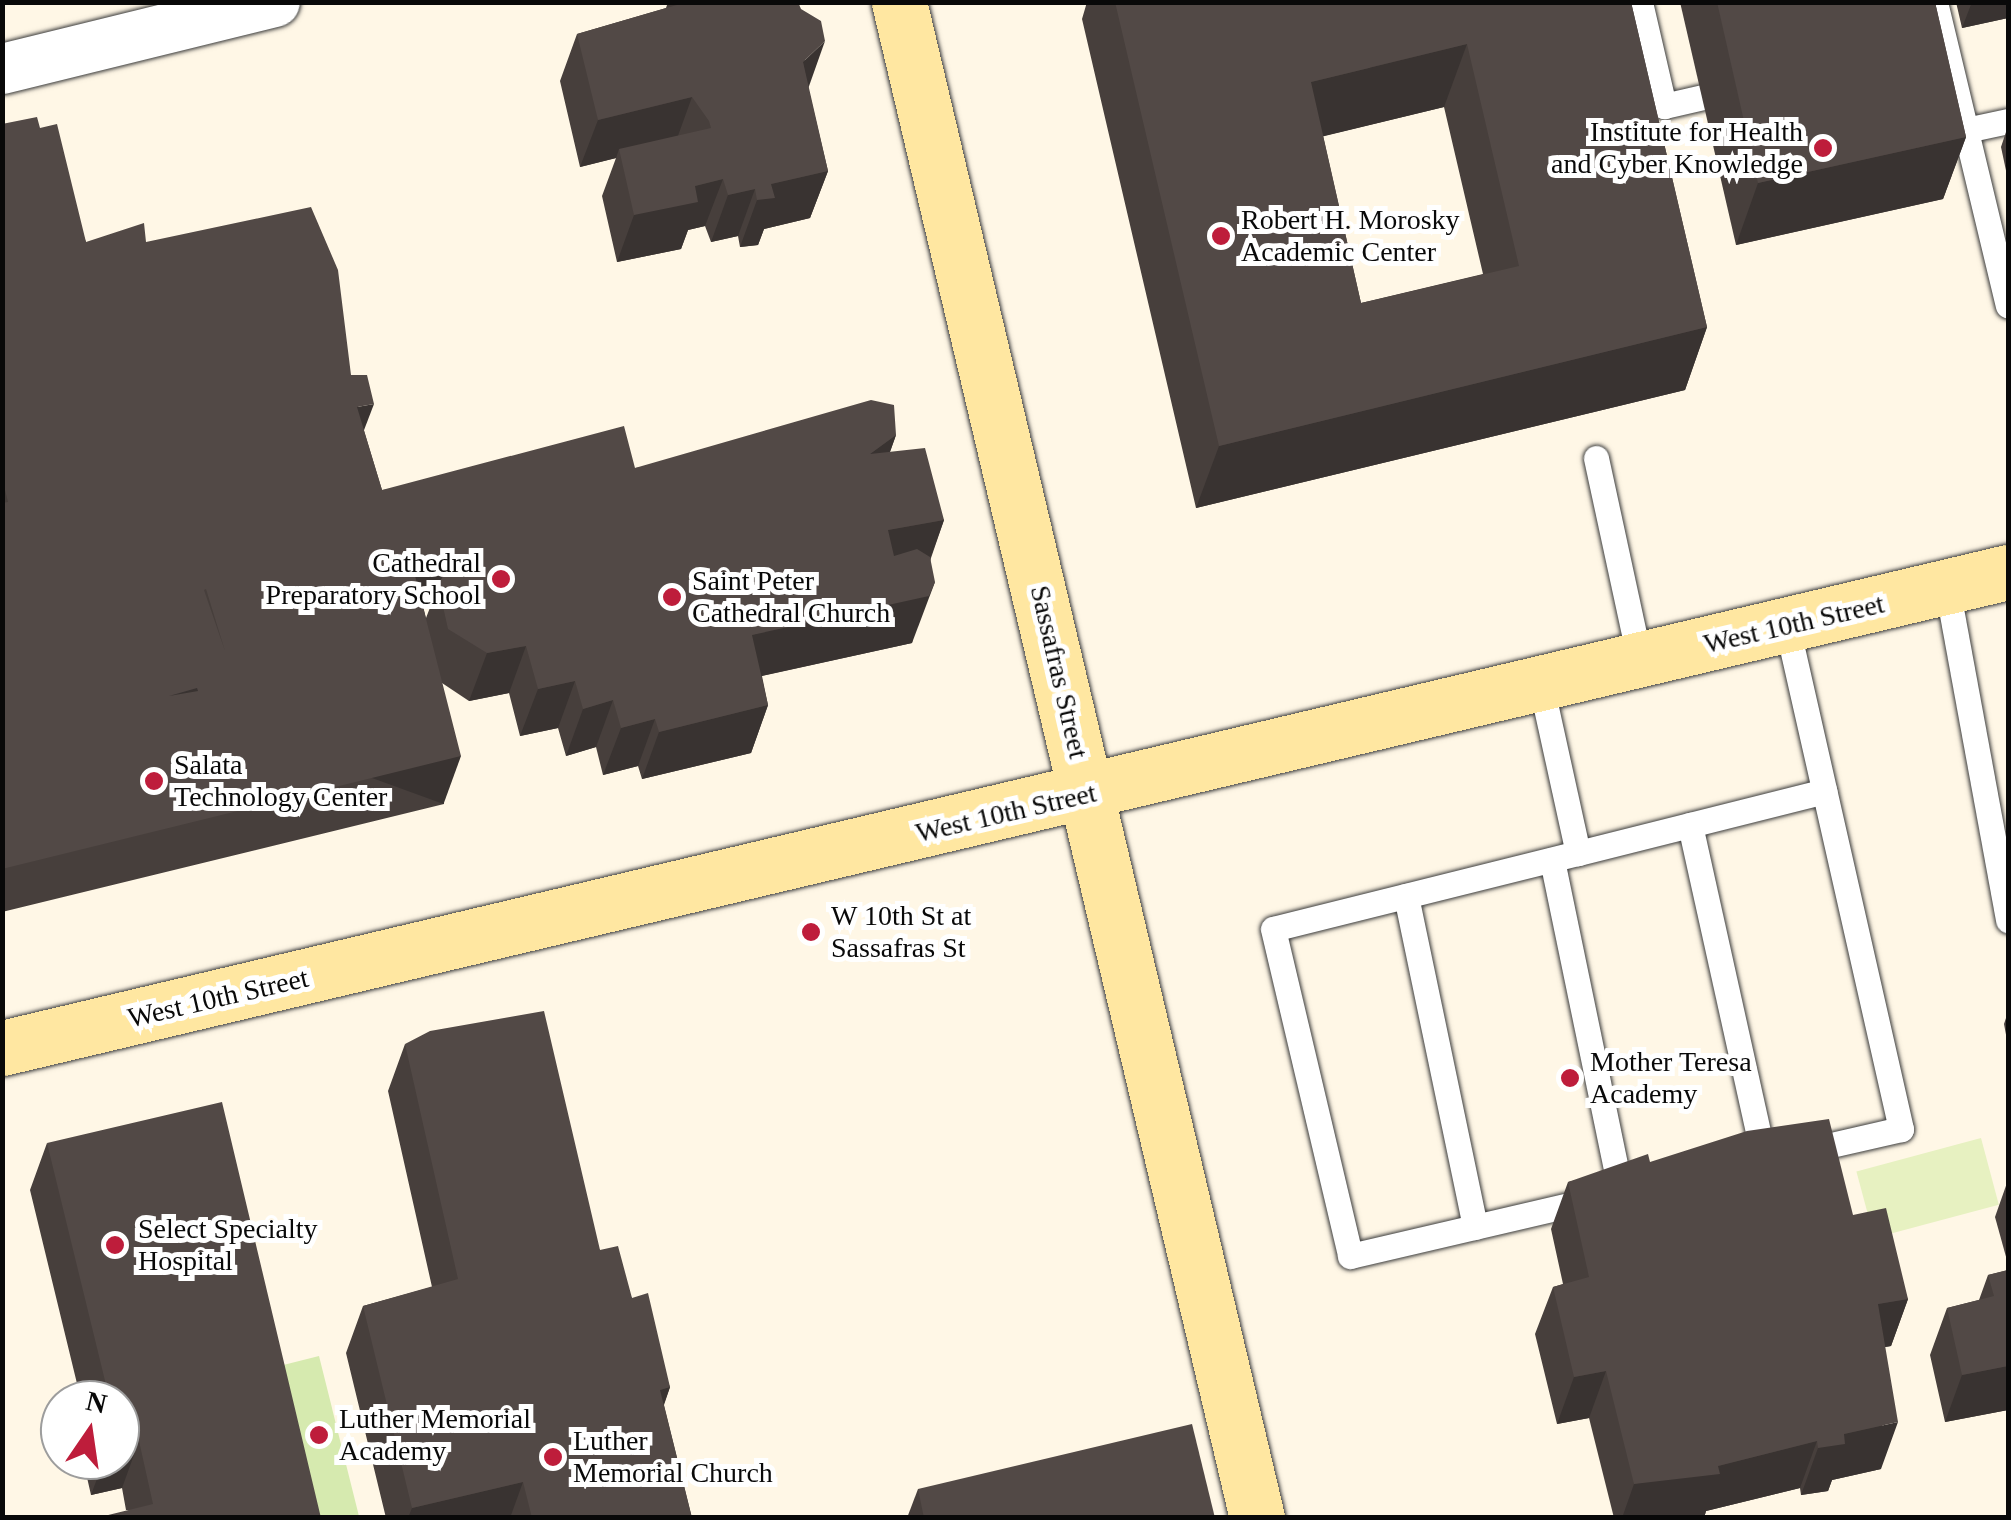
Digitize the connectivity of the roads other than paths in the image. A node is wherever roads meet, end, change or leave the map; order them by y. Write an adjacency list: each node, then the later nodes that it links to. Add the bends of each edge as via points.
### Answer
1 (275, 2): 5 (street)
2 (898, 2): 17 (street, Sassafras Street)
3 (1640, 2): 6 (lane, via 1664,106)
4 (1935, 2): 8 (lane)
5 (2, 69)
6 (1702, 97)
7 (2008, 121): 8 (lane)
8 (1966, 130): 9 (lane)
9 (2008, 305)
10 (1596, 458): 14 (lane)
11 (2008, 572): 12 (street, West 10th Street)
12 (1947, 587): 13 (street, West 10th Street); 22 (lane)
13 (1786, 626): 14 (street, West 10th Street); 16 (lane)
14 (1640, 661): 15 (street, West 10th Street)
15 (1541, 685): 17 (street, West 10th Street); 19 (lane)
16 (1824, 791): 18 (lane); 24 (lane, via 1902,1129)
17 (1088, 794): 23 (street, West 10th Street); 29 (street, Sassafras Street)
18 (1690, 825): 19 (lane); 24 (lane)
19 (1578, 853): 20 (lane)
20 (1552, 860): 21 (lane); 27 (lane)
21 (1406, 896): 28 (lane); 28 (lane, via 1273,929 1350,1256)
22 (2008, 920)
23 (2, 1048)
24 (1764, 1160): 25 (lane)
25 (1729, 1168)
26 (1657, 1185): 27 (lane)
27 (1621, 1193): 28 (lane)
28 (1475, 1227)
29 (1257, 1518)

